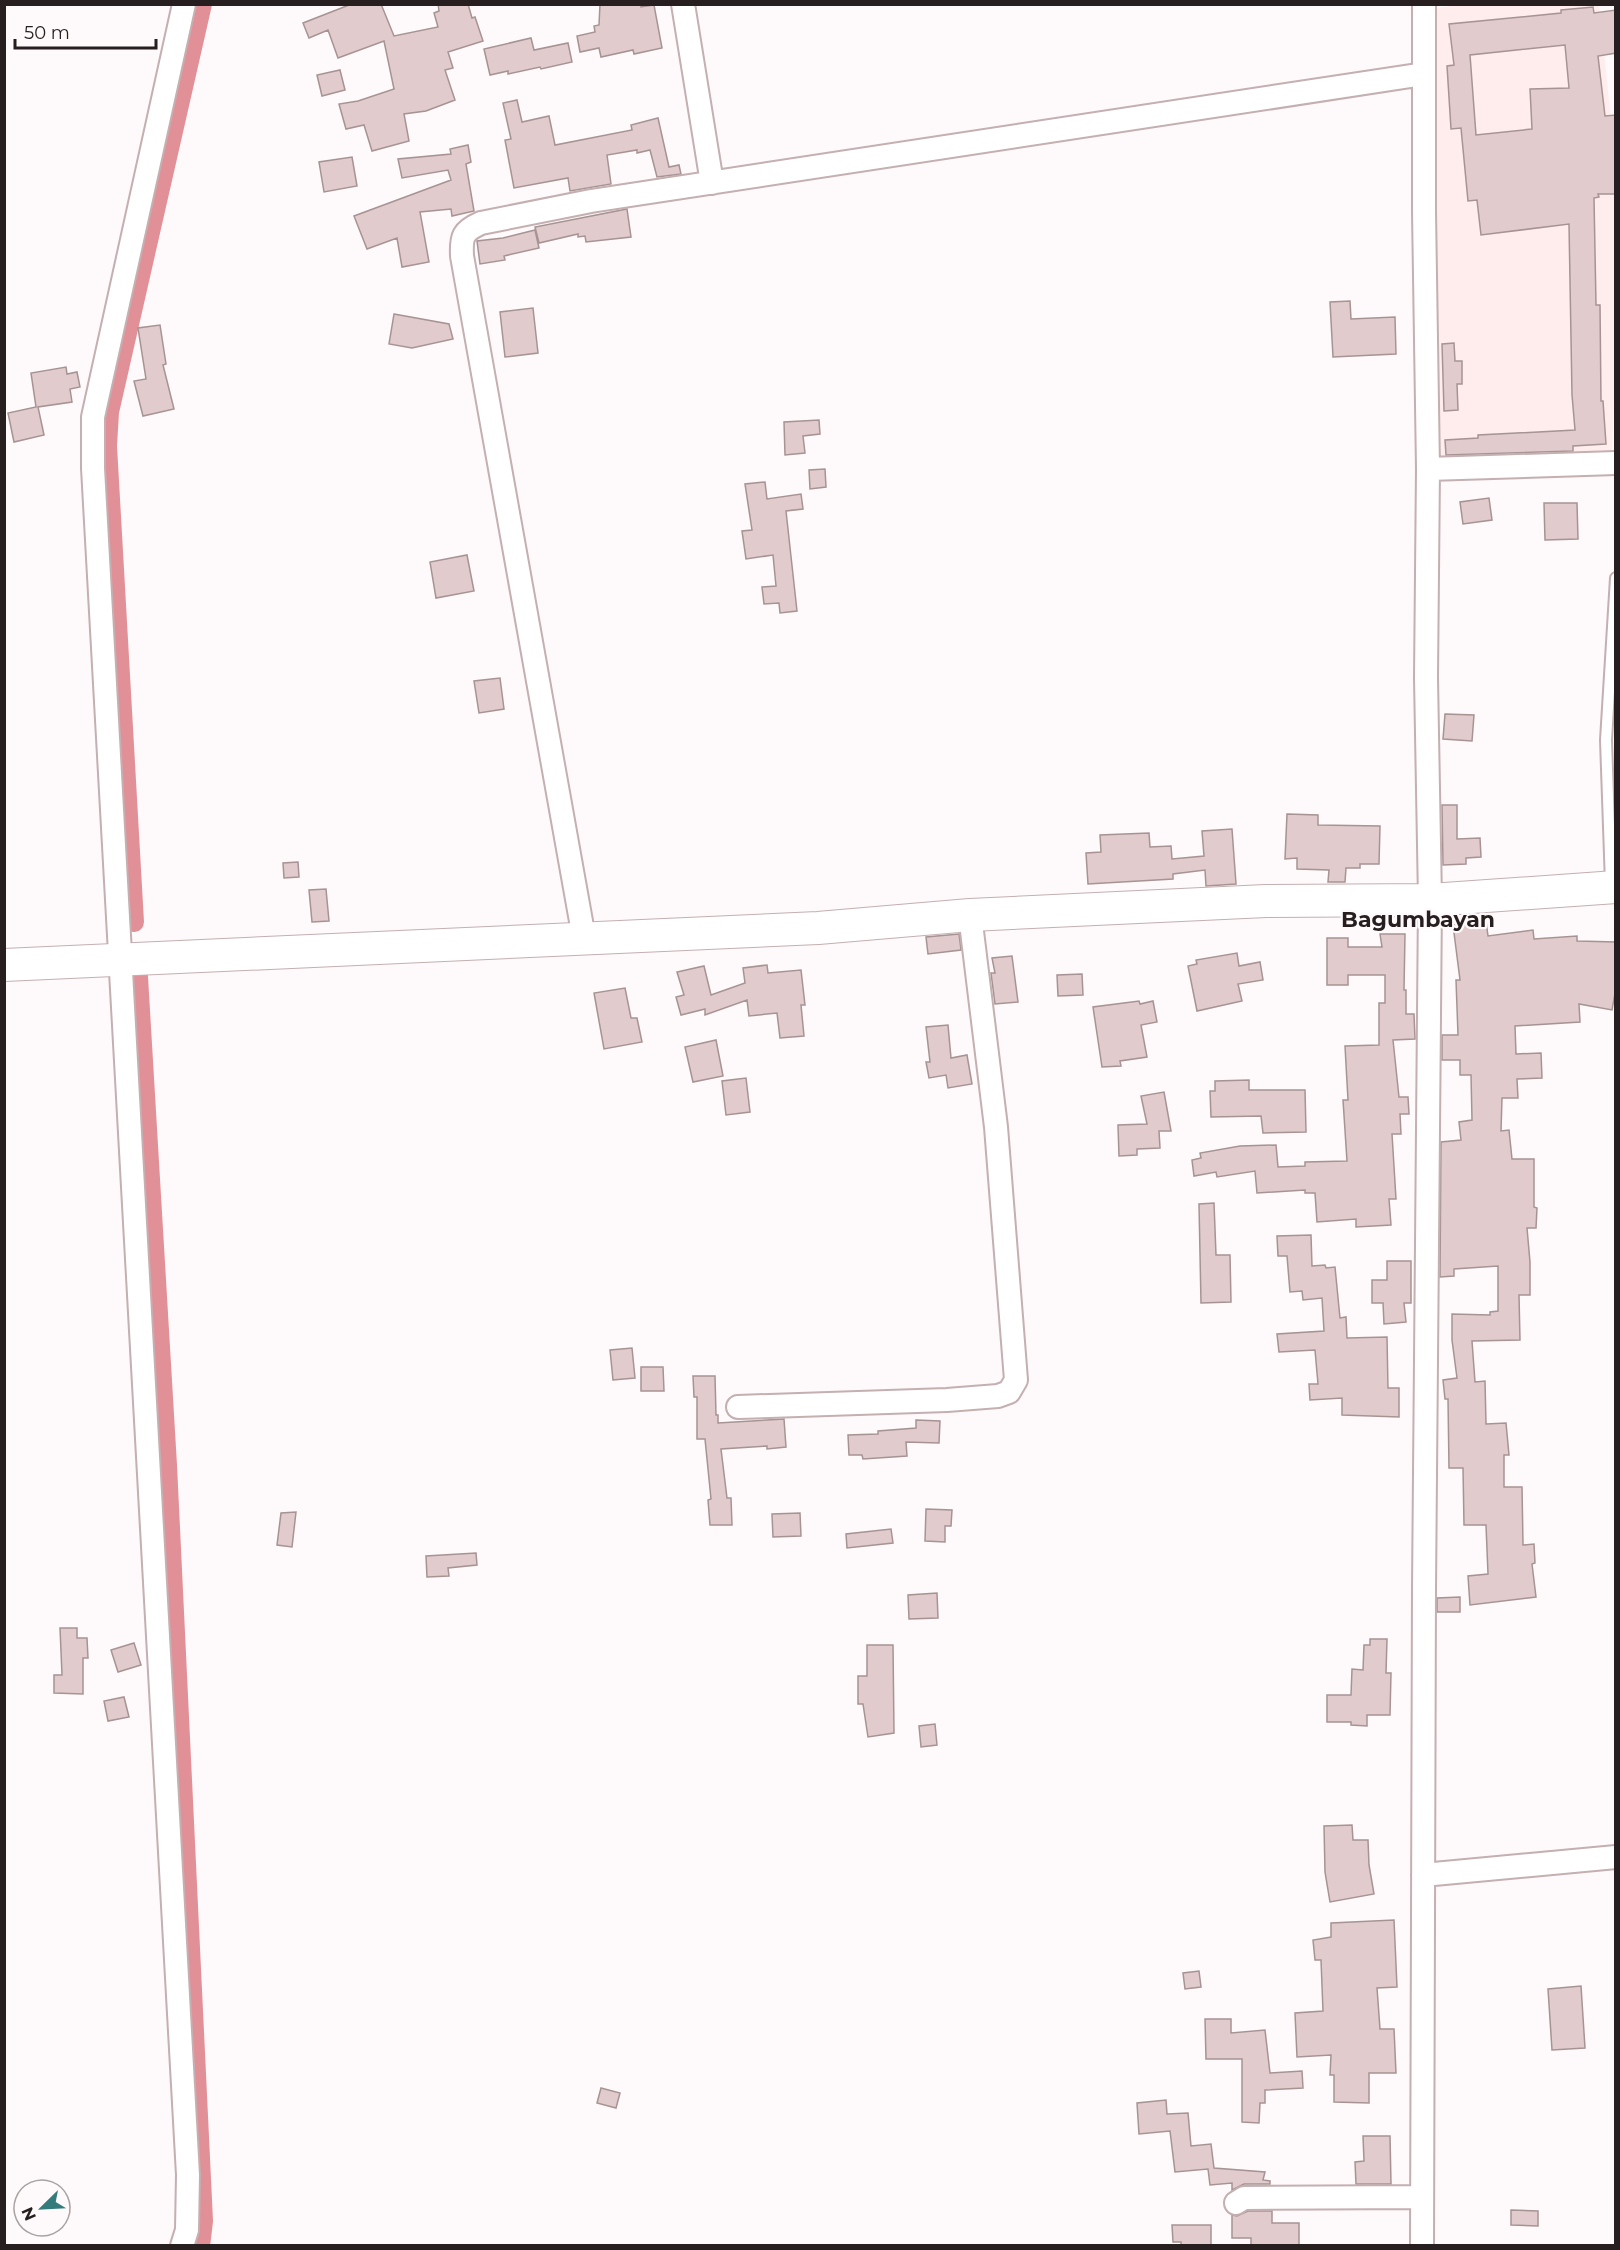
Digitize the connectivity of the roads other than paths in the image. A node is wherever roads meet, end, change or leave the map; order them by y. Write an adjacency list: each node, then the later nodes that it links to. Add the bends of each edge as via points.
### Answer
1 (184, 4): 13 (street, via 93,417)
2 (683, 4): 5 (street)
3 (1424, 5): 4 (street)
4 (1424, 74): 5 (street); 7 (street)
5 (712, 183): 12 (street, via 482,222 467,230 462,239)
6 (1616, 462): 7 (street)
7 (1428, 469): 10 (street)
8 (1616, 578): 9 (lane, via 1606,740)
9 (1613, 887): 10 (main road)
10 (1430, 900): 11 (main road, via 1266,901); 17 (street)
11 (970, 915): 12 (main road, via 818,928); 15 (street, via 996,1127 1014,1387 998,1396 947,1400)
12 (584, 939): 13 (main road)
13 (119, 959): 14 (main road); 20 (street, via 188,2175 187,2230)
14 (4, 964)
15 (738, 1407)
16 (1616, 1857): 17 (street)
17 (1423, 1875): 18 (street)
18 (1422, 2197): 19 (street, via 1244,2198); 21 (street)
19 (1236, 2203)
20 (182, 2246)
21 (1422, 2246)

